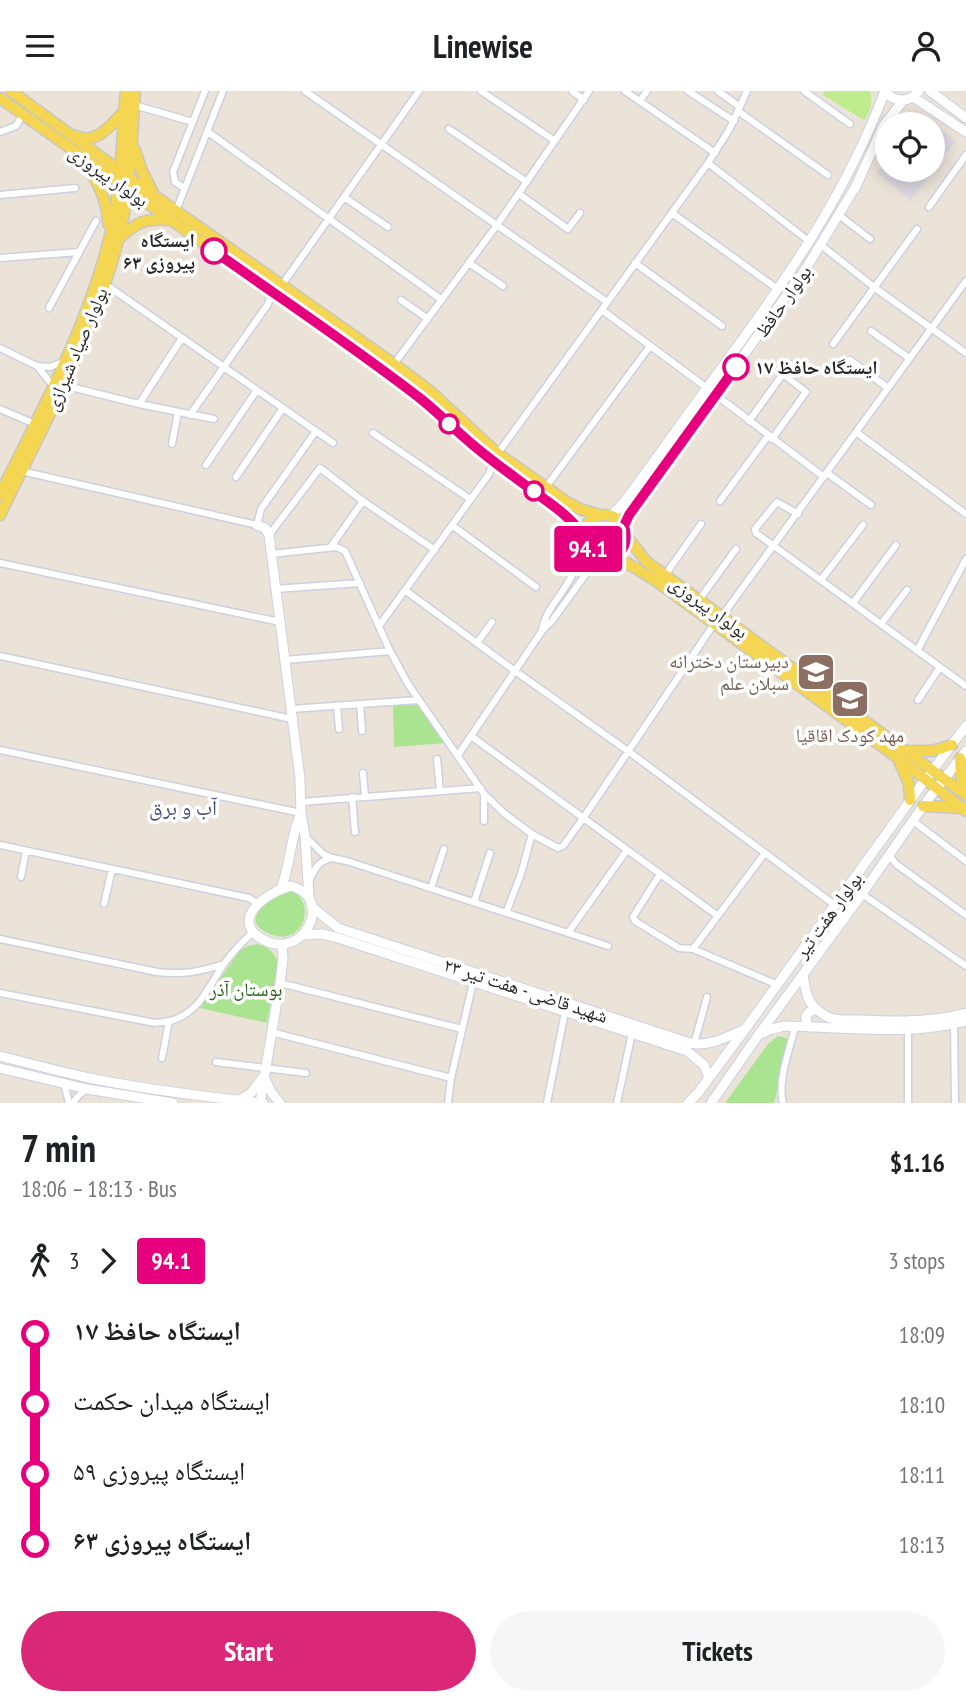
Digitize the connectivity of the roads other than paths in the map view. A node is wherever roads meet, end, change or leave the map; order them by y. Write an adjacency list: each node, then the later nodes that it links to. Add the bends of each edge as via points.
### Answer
1 (11, 91): 33 (main road, بولوار پیروزی)
2 (126, 91): 24 (main road, بولوار صیاد شیرازی)
3 (135, 91): 24 (main road, بولوار صیاد شیرازی)
4 (205, 91): 29 (street)
5 (223, 91): 34 (street)
6 (305, 91): 38 (street)
7 (419, 91): 38 (street)
8 (481, 91): 37 (street)
9 (572, 91): 21 (street)
10 (589, 91): 21 (street)
11 (625, 91): 22 (street)
12 (648, 91): 22 (street)
13 (688, 91): 28 (street)
14 (718, 91): 25 (street)
15 (747, 91): 25 (street)
16 (804, 91): 30 (street)
17 (885, 91): 23 (street); 64 (street, بولوار حافظ, via 846,180)
18 (930, 91): 27 (street)
19 (916, 94): 23 (street); 35 (street)
20 (0, 98): 26 (main road, بولوار پیروزی)
21 (584, 100): 37 (street)
22 (640, 101): 39 (street)
23 (903, 101): 55 (street, بولوار حافظ, via 884,125)
24 (129, 108): 29 (street); 33 (main road, via 92,138); 36 (main road, بولوار صیاد شیرازی); 44 (main road, بولوار صیاد شیرازی)
25 (739, 109): 28 (street); 43 (street)
26 (23, 114): 32 (street, via 16,126); 41 (main road, بولوار پیروزی)
27 (966, 118)
28 (734, 121): 39 (street)
29 (193, 122): 47 (street, via 173,172 175,182)
30 (849, 124)
31 (449, 129): 45 (street)
32 (0, 132)
33 (68, 132): 44 (main road, بولوار پیروزی)
34 (208, 132): 47 (street); 57 (street)
35 (966, 132)
36 (132, 139): 44 (main road, بولوار صیاد شیرازی); 50 (main road)
37 (555, 141): 45 (street)
38 (382, 144): 51 (street); 59 (street)
39 (715, 153): 42 (street)
40 (966, 155): 52 (street)
41 (81, 156): 44 (main road, بولوار پیروزی); 63 (main road, via 103,193)
42 (708, 163): 54 (street); 64 (street)
43 (828, 175)
44 (124, 180): 50 (main road, بولوار پیروزی); 56 (main road, بولوار پیروزی); 63 (main road, بولوار صیاد شیرازی)
45 (527, 182): 48 (street)
46 (75, 188): 49 (street)
47 (184, 188): 56 (street)
48 (519, 194): 53 (street, via 568,229); 59 (street)
49 (0, 195)
50 (154, 195): 56 (main road, بولوار پیروزی)
51 (344, 197): 57 (street); 60 (street)
52 (929, 207)
53 (580, 213)
54 (672, 213): 69 (street); 75 (street)
55 (839, 215): 62 (street); 65 (street, بولوار حافظ)
56 (174, 216): 63 (main road, via 140,222); 73 (main road, بولوار پیروزی)
57 (328, 220): 73 (street); 77 (street)
58 (96, 221): 66 (street)
59 (497, 225): 68 (street); 78 (street)
60 (388, 227)
61 (917, 229): 74 (street)
62 (870, 239)
63 (113, 241): 71 (main road, بولوار صیاد شیرازی); 92 (main road, بولوار صیاد شیرازی)
64 (810, 242): 75 (street, بولوار حافظ)
65 (821, 245): 74 (street); 102 (street, بولوار حافظ)
66 (79, 252): 67 (street); 79 (street)
67 (0, 258)
68 (469, 263): 72 (street); 77 (street)
69 (635, 263): 78 (street); 82 (street)
70 (966, 281): 83 (street)
71 (104, 284): 85 (street); 98 (main road, بولوار صیاد شیرازی)
72 (503, 286)
73 (276, 288): 93 (main road, بولوار پیروزی); 96 (street); 117 (main road, بولوار پیروزی)
74 (876, 288): 83 (street); 86 (street)
75 (779, 290): 100 (street, بولوار حافظ)
76 (401, 300): 81 (street)
77 (442, 300): 81 (street)
78 (607, 302): 80 (street)
79 (49, 308)
80 (602, 310): 87 (street); 117 (street)
81 (428, 319): 93 (street)
82 (722, 326)
83 (931, 328): 89 (street); 90 (street)
84 (871, 331): 90 (street)
85 (182, 338): 96 (street); 103 (street)
86 (833, 344)
87 (650, 346): 100 (street); 122 (street, via 549,483)
88 (0, 348): 95 (street)
89 (966, 353)
90 (909, 358): 99 (street)
91 (850, 360): 99 (street)
92 (64, 362): 95 (street); 98 (main road, بولوار صیاد شیرازی)
93 (394, 364): 117 (main road, بولوار پیروزی, via 430,391)
94 (790, 364): 97 (street)
95 (37, 366): 98 (street)
96 (224, 367): 101 (street); 107 (street)
97 (783, 374): 109 (street); 114 (street, via 806,392)
98 (58, 385): 103 (street); 110 (main road, بولوار صیاد شیرازی); 119 (main road, بولوار صیاد شیرازی)
99 (888, 387): 112 (street)
100 (707, 389): 131 (street, بولوار حافظ, via 625,501)
101 (257, 390): 104 (street); 118 (street)
102 (716, 395): 109 (street); 136 (street, بولوار حافظ, via 634,507)
103 (139, 404): 106 (street)
104 (283, 408): 111 (street); 121 (street)
105 (1, 412): 110 (street)
106 (178, 412): 107 (street); 116 (street)
107 (190, 415): 108 (street)
108 (214, 419)
109 (749, 421): 114 (street)
110 (35, 424): 123 (main road, بولوار صیاد شیرازی)
111 (316, 431): 115 (street); 132 (street, via 261,509)
112 (856, 432): 120 (street); 129 (street)
113 (373, 433): 124 (street)
114 (770, 437): 120 (street); 126 (street)
115 (333, 443)
116 (172, 444)
117 (495, 457): 122 (main road, بولوار پیروزی); 124 (street, via 489,474); 138 (main road, بولوار پیروزی, via 567,516)
118 (206, 465)
119 (21, 471): 130 (main road, بولوار صیاد شیرازی); 132 (street)
120 (826, 475): 127 (street); 128 (street)
121 (236, 477)
122 (542, 485): 131 (main road, بولوار پیروزی, via 580,509)
123 (0, 494)
124 (470, 499): 135 (street)
125 (363, 501): 137 (street, via 320,468); 141 (street); 143 (street)
126 (720, 501)
127 (871, 505)
128 (797, 514): 140 (street); 140 (street, via 774,503 755,531)
129 (966, 514)
130 (0, 515)
131 (605, 516): 136 (main road, via 621,521); 138 (main road, via 586,525)
132 (257, 524): 137 (street)
133 (701, 524): 148 (street)
134 (863, 525): 149 (street)
135 (453, 526): 143 (street); 151 (street)
136 (625, 532): 145 (main road, via 626,543 620,552); 148 (main road, بولوار پیروزی, via 647,562)
137 (269, 535): 144 (street)
138 (583, 539): 145 (main road, via 593,555); 162 (street, via 578,564 545,616)
139 (896, 545): 156 (street)
140 (774, 547): 149 (street); 157 (street)
141 (330, 548): 144 (street); 150 (street, via 345,551)
142 (736, 549): 155 (street)
143 (435, 550): 154 (street)
144 (271, 554): 152 (street)
145 (607, 558): 157 (main road, بولوار پیروزی, via 627,563); 162 (street, via 588,571)
146 (966, 559): 165 (street)
147 (0, 563): 158 (street)
148 (663, 574): 155 (main road, بولوار پیروزی)
149 (821, 580): 156 (street)
150 (360, 583): 152 (street); 161 (street)
151 (536, 587)
152 (275, 589): 158 (street)
153 (907, 590): 160 (street)
154 (406, 591): 161 (street); 163 (street)
155 (699, 600): 157 (main road, بولوار پیروزی)
156 (853, 603): 160 (street)
157 (717, 619): 182 (street); 185 (main road, بولوار پیروزی)
158 (280, 622): 167 (street)
159 (492, 622): 163 (street)
160 (881, 624): 165 (street)
161 (379, 626): 164 (street)
162 (542, 631): 169 (street)
163 (477, 643): 169 (street)
164 (390, 651): 167 (street); 171 (street)
165 (917, 651): 168 (street)
166 (0, 656): 175 (street)
167 (285, 660): 175 (street)
168 (940, 667): 170 (street); 172 (street)
169 (515, 671): 179 (street); 182 (street)
170 (966, 686)
171 (418, 700): 173 (street); 184 (street)
172 (918, 700)
173 (360, 704): 174 (street); 178 (street)
174 (337, 706): 175 (street); 177 (street)
175 (292, 714): 196 (street)
176 (966, 726): 180 (street, بولوار هفت تیر)
177 (339, 729)
178 (362, 731)
179 (471, 736): 184 (street); 200 (street)
180 (952, 745): 185 (main road); 188 (street, بولوار هفت تیر)
181 (0, 750): 199 (street)
182 (628, 751): 200 (street); 211 (street)
183 (963, 754): 189 (street, بولوار هفت تیر); 192 (main road)
184 (458, 755): 191 (street)
185 (903, 755): 188 (main road, بولوار پیروزی); 195 (main road)
186 (437, 759): 190 (street)
187 (363, 773): 193 (street)
188 (929, 775): 189 (main road, بولوار پیروزی); 195 (street, بولوار هفت تیر)
189 (941, 784): 192 (main road, بولوار پیروزی); 197 (street, بولوار هفت تیر); 198 (main road, بولوار پیروزی)
190 (440, 791): 191 (street); 193 (street)
191 (483, 791): 201 (street); 204 (street)
192 (965, 794)
193 (365, 796): 194 (street)
194 (352, 797): 196 (street); 203 (street)
195 (910, 800): 226 (street, بولوار هفت تیر)
196 (300, 802): 199 (street)
197 (923, 806): 198 (main road); 202 (street, بولوار هفت تیر)
198 (964, 810)
199 (300, 813): 205 (street); 219 (street)
200 (584, 817): 204 (street, via 561,847); 208 (street)
201 (484, 821)
202 (913, 821): 212 (street, بولوار هفت تیر); 214 (street)
203 (355, 832)
204 (533, 834): 227 (street)
205 (305, 836): 213 (street); 218 (street)
206 (0, 845): 209 (street)
207 (444, 849): 220 (street)
208 (627, 850): 216 (street); 231 (street)
209 (26, 851): 215 (street); 217 (street)
210 (490, 853): 223 (street)
211 (765, 853): 226 (street); 229 (street)
212 (890, 855): 221 (street, بولوار هفت تیر); 228 (street)
213 (332, 858): 218 (street, via 315,867); 220 (street)
214 (966, 861)
215 (112, 869): 224 (street); 225 (street)
216 (660, 874): 229 (street); 236 (street, via 633,917 679,949)
217 (21, 877)
218 (308, 884): 222 (street)
219 (281, 888): 222 (street, via 301,888); 224 (street)
220 (431, 888): 223 (street)
221 (862, 894): 238 (street); 239 (street, بولوار هفت تیر)
222 (310, 901): 232 (street, via 313,917); 240 (street, شهید قاضی - هفت تیر ۲۳, via 338,928)
223 (474, 902): 227 (street)
224 (257, 903): 230 (street, via 250,916)
225 (104, 904)
226 (836, 906): 242 (street, بولوار هفت تیر)
227 (506, 913): 231 (street)
228 (966, 915)
229 (718, 916): 236 (street)
230 (253, 932): 234 (street); 237 (street)
231 (568, 933): 235 (street)
232 (303, 935): 234 (street); 240 (street, شهید قاضی - هفت تیر ۲۳, via 335,937)
233 (0, 939): 237 (street, via 157,972 189,974)
234 (282, 944): 241 (street)
235 (608, 946)
236 (693, 949): 242 (street)
237 (224, 963): 248 (street, via 198,1004)
238 (966, 966)
239 (803, 974): 245 (street, via 810,1002); 258 (street, بولوار هفت تیر)
240 (474, 977): 246 (street, شهید قاضی - هفت تیر ۲۳); 254 (street); 259 (street, شهید قاضی - هفت تیر ۲۳)
241 (280, 983): 254 (street); 256 (street)
242 (778, 985): 253 (street, بولوار هفت تیر)
243 (0, 993): 248 (street, via 155,1023)
244 (707, 997): 259 (street)
245 (817, 1009): 247 (street, via 839,1020 895,1021); 252 (street, via 806,1015)
246 (565, 1012): 257 (street, شهید قاضی - هفت تیر ۲۳); 278 (street)
247 (966, 1013)
248 (169, 1021): 262 (street)
249 (966, 1021): 250 (street)
250 (954, 1024): 255 (street); 285 (street)
251 (795, 1027): 252 (street); 258 (street, via 772,1028); 283 (street, via 782,1085)
252 (809, 1027): 255 (street)
253 (746, 1028): 259 (street); 267 (street, بولوار هفت تیر)
254 (462, 1029): 268 (street)
255 (908, 1030): 284 (street)
256 (271, 1033): 265 (street); 268 (street)
257 (632, 1033): 261 (street, شهید قاضی - هفت تیر ۲۳); 279 (street)
258 (757, 1037): 282 (street, بولوار هفت تیر)
259 (697, 1044): 261 (street, via 700,1052)
260 (0, 1056): 272 (street, via 136,1087)
261 (695, 1056): 267 (street)
262 (162, 1058)
263 (216, 1062): 265 (street)
264 (0, 1068): 269 (street)
265 (265, 1072): 266 (street); 272 (street, via 251,1093); 275 (street); 276 (street)
266 (306, 1073)
267 (709, 1078): 271 (street, بولوار هفت تیر)
268 (452, 1079): 277 (street)
269 (64, 1083): 270 (street); 273 (street)
270 (88, 1089): 273 (street); 274 (street)
271 (698, 1093): 280 (street); 281 (street, بولوار هفت تیر)
272 (238, 1101): 275 (street)
273 (71, 1103)
274 (173, 1103)
275 (261, 1103)
276 (280, 1103)
277 (448, 1103)
278 (547, 1103)
279 (617, 1103)
280 (680, 1103)
281 (688, 1103)
282 (711, 1103)
283 (783, 1103)
284 (908, 1103)
285 (955, 1103)

